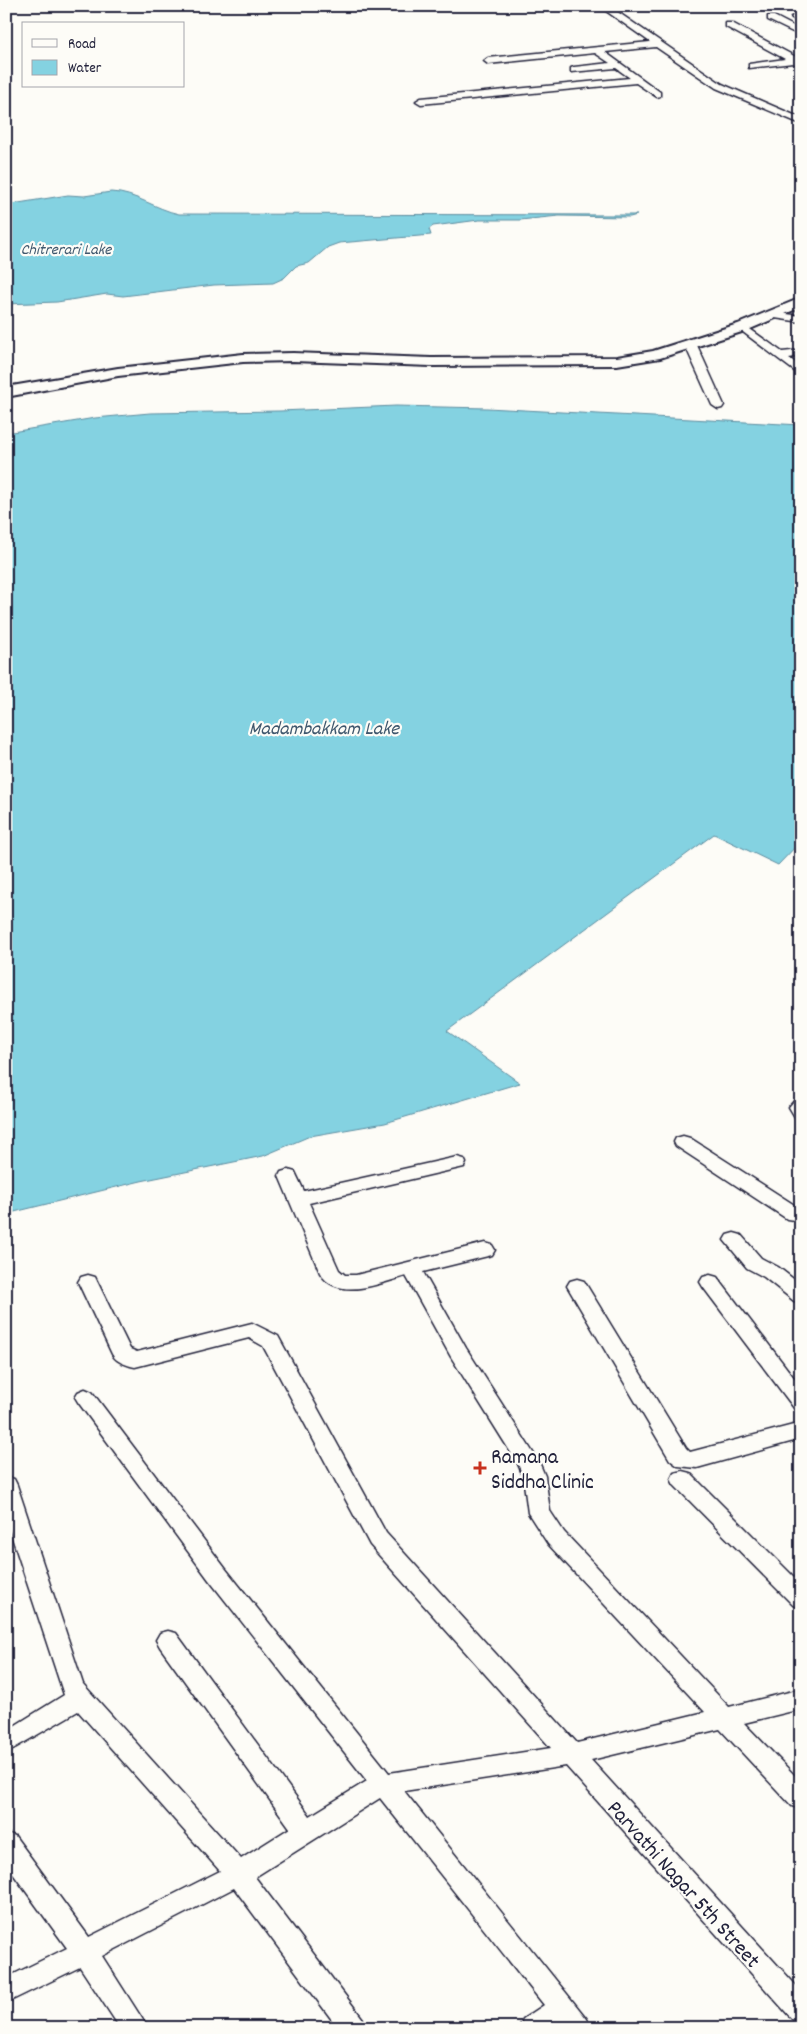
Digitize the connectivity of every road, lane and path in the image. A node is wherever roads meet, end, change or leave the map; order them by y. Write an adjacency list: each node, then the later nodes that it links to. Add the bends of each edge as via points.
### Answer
1 (603, 6): 5 (street)
2 (771, 18): 4 (street)
3 (729, 25): 8 (street)
4 (801, 34)
5 (656, 44): 6 (street); 15 (street, via 719,86)
6 (597, 50): 7 (street); 9 (street)
7 (488, 61)
8 (798, 61): 10 (street)
9 (618, 65): 11 (street); 12 (street)
10 (752, 66)
11 (574, 70)
12 (638, 80): 13 (street); 14 (street)
13 (657, 94)
14 (421, 101)
15 (801, 121)
16 (801, 302): 17 (street)
17 (772, 315): 18 (street); 19 (street)
18 (801, 319)
19 (743, 327): 20 (street); 22 (street)
20 (690, 343): 24 (street, via 650,356 617,361 243,358 118,372); 25 (street)
21 (801, 353): 22 (street)
22 (780, 356): 23 (street)
23 (801, 373)
24 (6, 392)
25 (718, 405)
26 (801, 1104): 27 (street, via 798,1108)
27 (801, 1113)
28 (683, 1142): 32 (street, via 794,1214)
29 (457, 1163): 31 (street)
30 (288, 1176): 31 (street)
31 (299, 1199): 35 (street, via 335,1280 356,1282)
32 (801, 1211)
33 (734, 1240): 39 (street, via 754,1263 772,1272)
34 (485, 1250): 35 (street)
35 (411, 1268): 49 (street, via 458,1352 528,1462 534,1476 539,1512 556,1538 694,1683)
36 (88, 1282): 51 (street, Parvathi Nagar 5th Street, via 122,1354 135,1360 252,1330 271,1341 378,1539)
37 (710, 1282): 41 (street)
38 (577, 1286): 42 (street, via 678,1454 686,1460 697,1460)
39 (801, 1296)
40 (84, 1397): 52 (street, via 217,1574)
41 (801, 1403)
42 (800, 1432)
43 (682, 1479): 45 (street)
44 (6, 1485): 47 (street, via 73,1689)
45 (801, 1599)
46 (168, 1640): 54 (street)
47 (81, 1697): 50 (street); 56 (street)
48 (801, 1699): 49 (street)
49 (723, 1718): 51 (street); 53 (street)
50 (6, 1743)
51 (570, 1755): 52 (street); 59 (street, Parvathi Nagar 5th Street)
52 (382, 1784): 54 (street); 60 (street)
53 (801, 1799)
54 (306, 1831): 56 (street)
55 (6, 1844): 57 (street)
56 (238, 1874): 57 (street); 62 (street)
57 (85, 1952): 58 (street); 61 (street)
58 (6, 1991)
59 (801, 2010)
60 (570, 2018): 63 (street)
61 (135, 2028)
62 (354, 2028)
63 (532, 2028)

